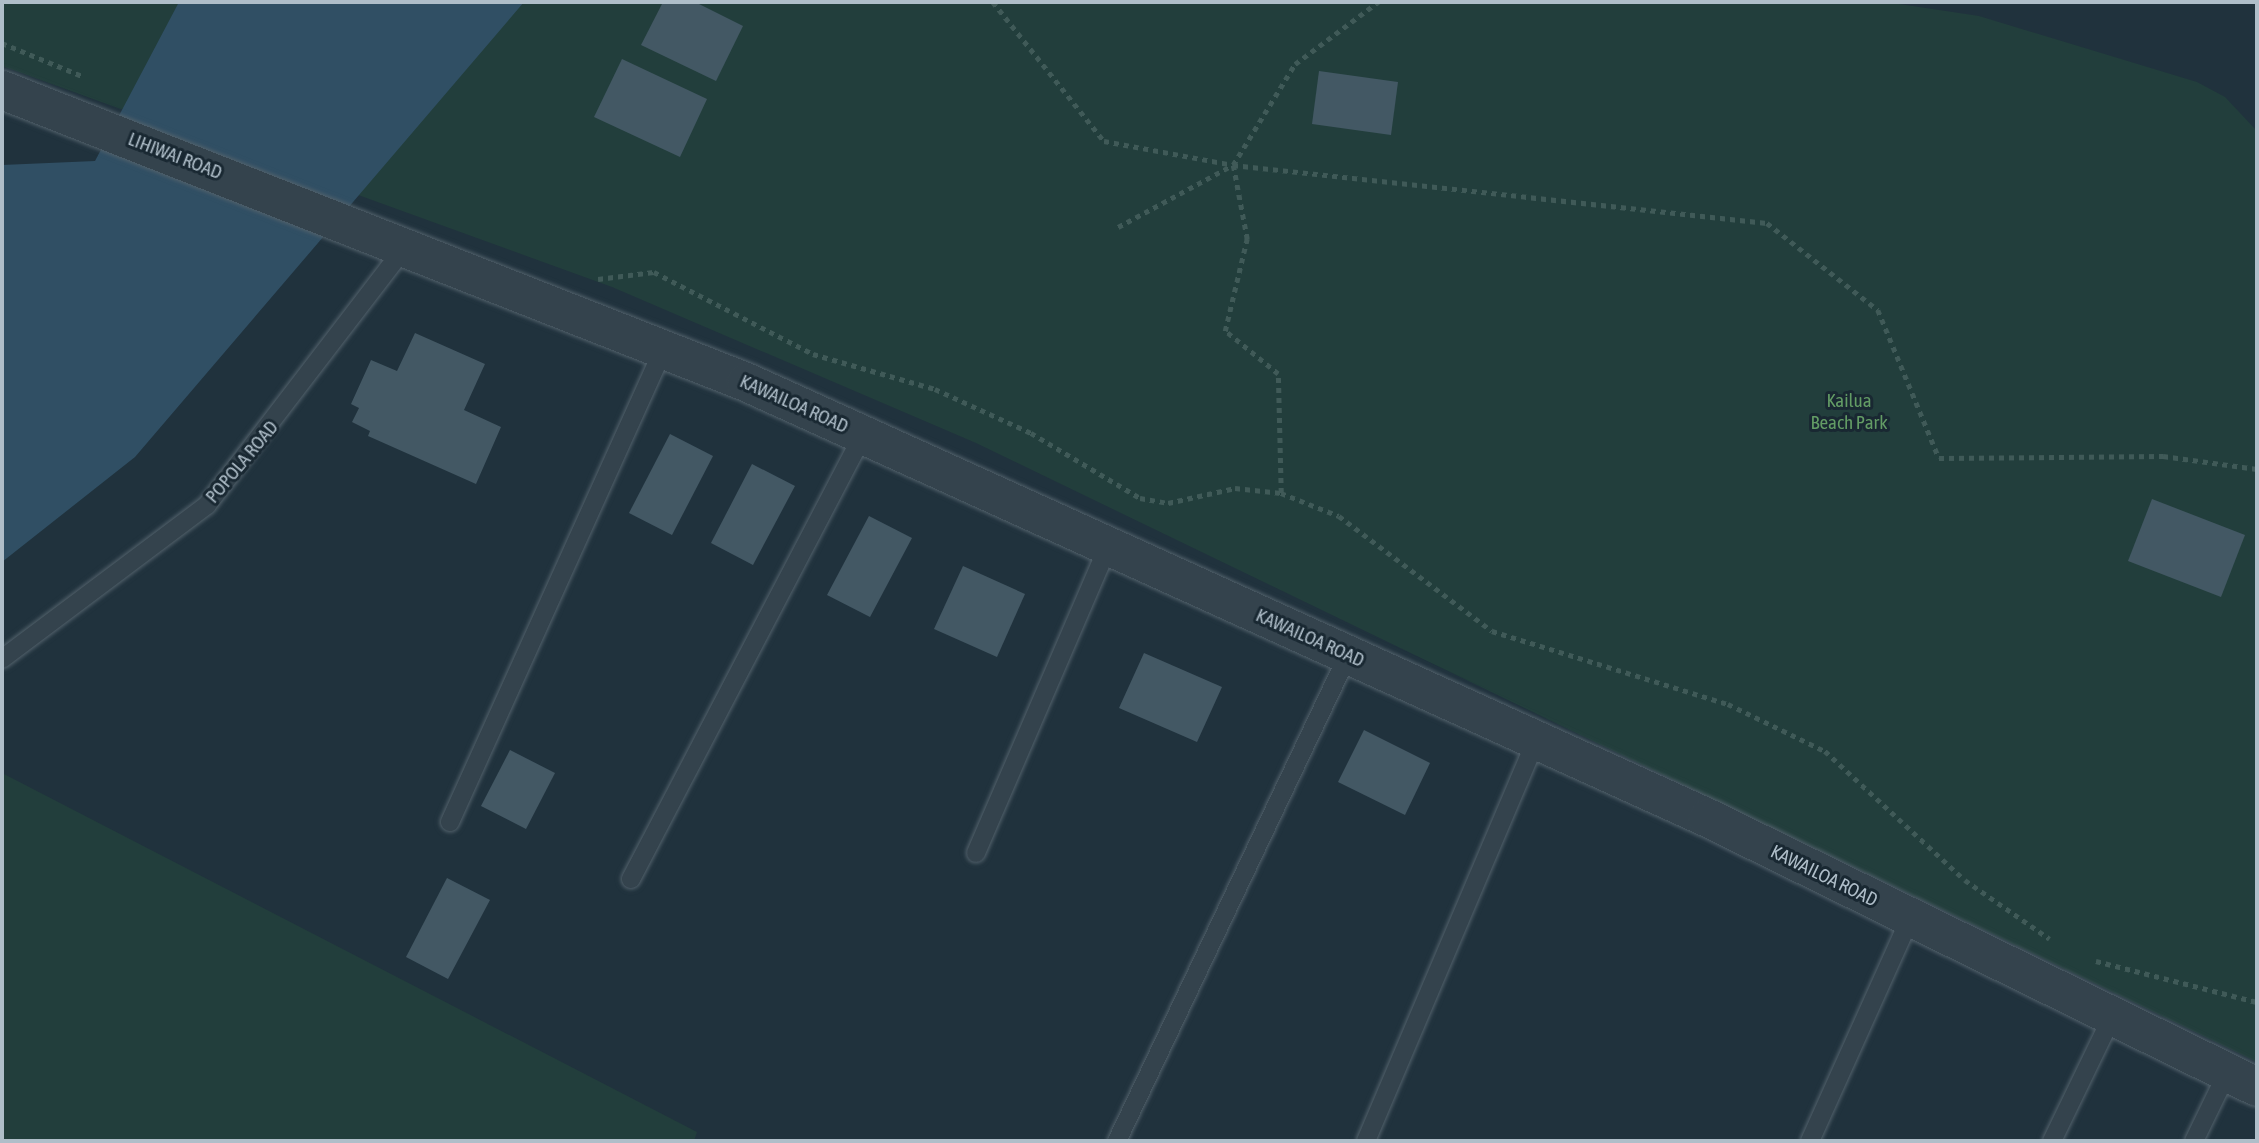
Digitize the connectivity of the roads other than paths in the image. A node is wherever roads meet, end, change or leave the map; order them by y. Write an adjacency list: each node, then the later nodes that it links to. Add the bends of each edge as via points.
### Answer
1 (2, 90): 2 (street, LIHIWAI ROAD)
2 (348, 222): 3 (street, KAWAILOA ROAD)
3 (406, 246): 4 (street, KAWAILOA ROAD); 8 (lane, POPOLA ROAD, via 207,505)
4 (664, 348): 5 (street, KAWAILOA ROAD); 10 (lane)
5 (863, 435): 6 (street, KAWAILOA ROAD); 12 (lane)
6 (1108, 546): 7 (street, KAWAILOA ROAD); 11 (lane)
7 (1348, 655): 9 (street, KAWAILOA ROAD); 16 (lane)
8 (2, 659)
9 (1536, 741): 13 (street, KAWAILOA ROAD); 17 (lane)
10 (450, 822)
11 (976, 853)
12 (631, 879)
13 (1910, 918): 14 (street, KAWAILOA ROAD); 18 (lane)
14 (2111, 1019): 15 (street, KAWAILOA ROAD); 19 (lane)
15 (2242, 1080): 20 (lane)
16 (1116, 1141)
17 (1366, 1141)
18 (1810, 1141)
19 (2052, 1141)
20 (2194, 1141)

